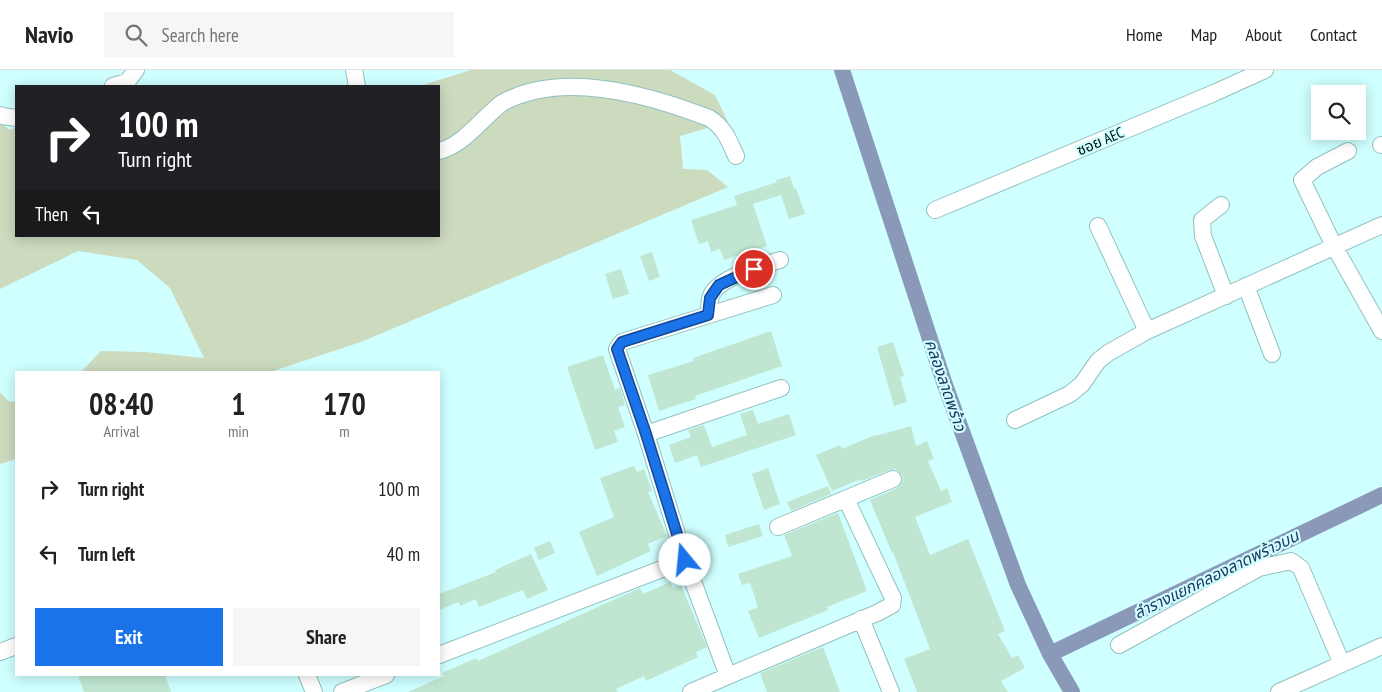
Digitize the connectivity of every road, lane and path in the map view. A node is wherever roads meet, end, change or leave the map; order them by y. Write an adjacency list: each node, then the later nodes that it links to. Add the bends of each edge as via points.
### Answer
1 (354, 70): 3 (street)
2 (1264, 70): 10 (street, ซอย AEC)
3 (357, 85)
4 (0, 114): 5 (street)
5 (15, 118)
6 (440, 151): 8 (street, via 460,140 503,102 523,90 543,82 567,81 615,85 643,92 709,118 726,133)
7 (1348, 151): 13 (street, via 1317,167 1302,180)
8 (736, 156)
9 (1221, 205): 17 (street, via 1202,220 1203,236)
10 (935, 210)
11 (1382, 225): 13 (street)
12 (1098, 226): 20 (street)
13 (1334, 246): 15 (street); 19 (street)
14 (780, 260): 18 (street, via 719,285 710,298)
15 (1246, 286): 17 (street); 21 (street)
16 (772, 294): 18 (street)
17 (1226, 296): 20 (street)
18 (708, 315): 24 (street, via 618,345 618,354)
19 (1382, 331)
20 (1147, 332): 23 (street, via 1098,361 1082,384 1070,394)
21 (1272, 354)
22 (781, 388): 24 (street)
23 (1015, 420)
24 (646, 434): 28 (street)
25 (893, 479): 26 (street)
26 (846, 499): 27 (street); 29 (street, via 893,598 888,608)
27 (778, 527)
28 (685, 560): 34 (street); 38 (street)
29 (861, 619): 38 (street); 42 (street)
30 (1119, 645): 35 (street, via 1259,568 1291,561 1301,568)
31 (15, 646): 33 (street)
32 (1382, 646): 35 (street)
33 (0, 652)
34 (440, 655)
35 (1342, 664): 43 (street)
36 (307, 676): 39 (street)
37 (383, 676): 40 (street)
38 (728, 676): 41 (street)
39 (314, 692)
40 (342, 692)
41 (691, 692)
42 (891, 692)
43 (1280, 692)

